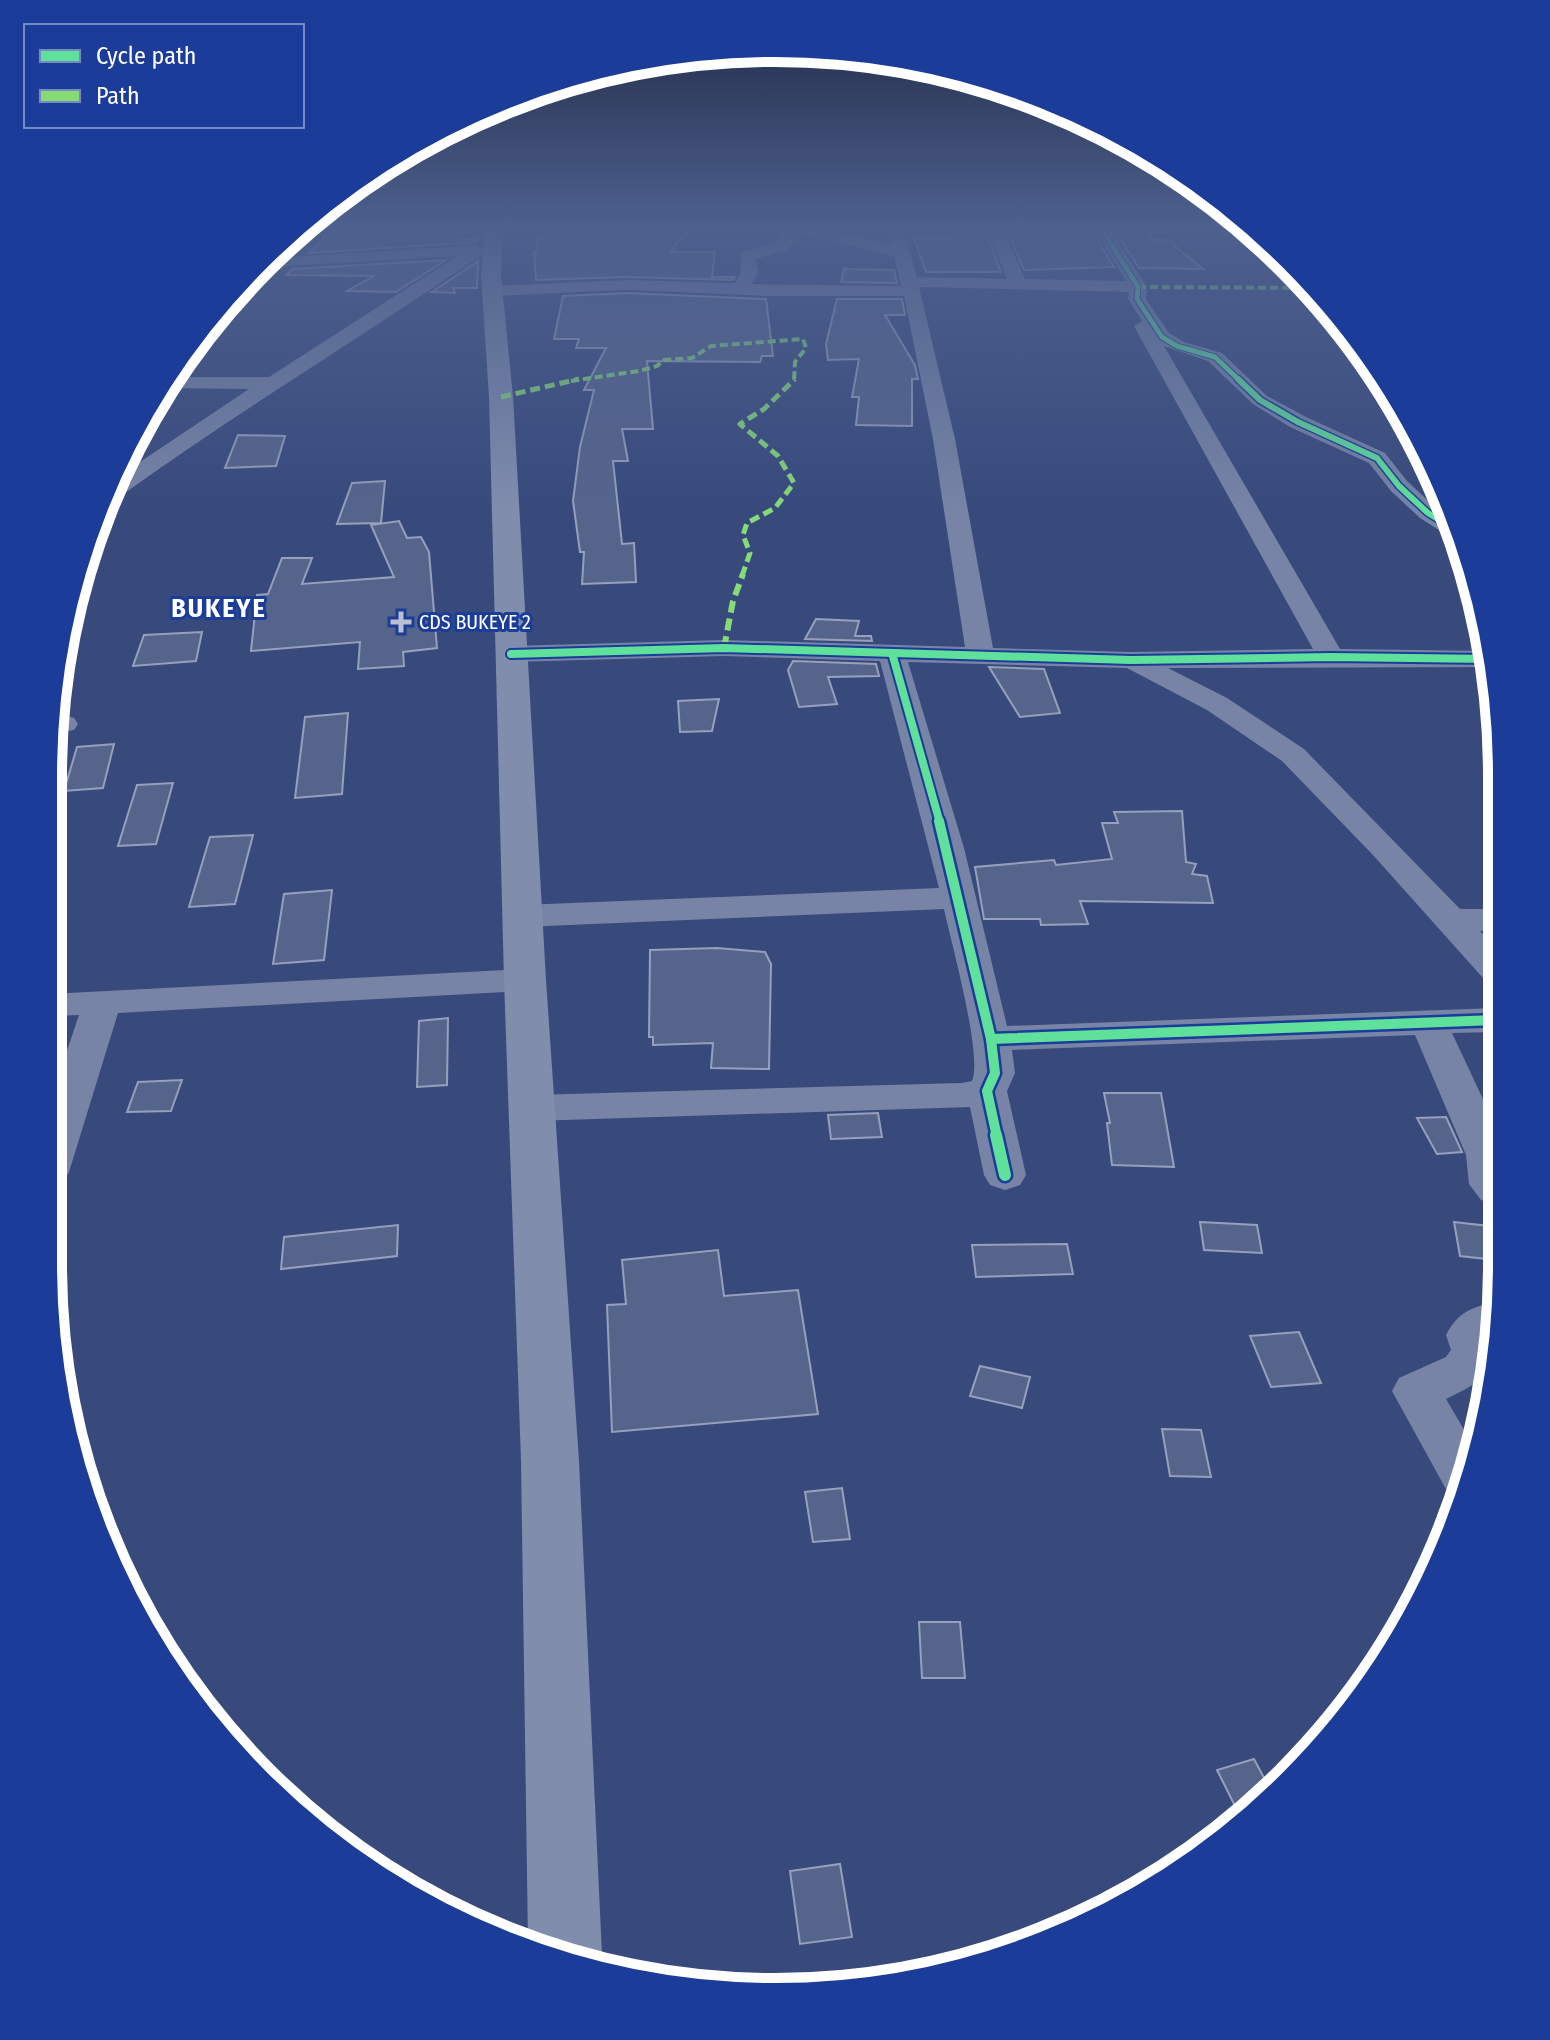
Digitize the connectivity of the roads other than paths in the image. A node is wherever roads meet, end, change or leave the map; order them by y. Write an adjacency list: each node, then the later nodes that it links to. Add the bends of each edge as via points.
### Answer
1 (372, 321): 7 (street)
2 (493, 321): 13 (highway)
3 (919, 321): 14 (street, via 948,457)
4 (1148, 321): 15 (street)
5 (1152, 321): 11 (street, via 1162,337 1177,346 1215,357 1260,400 1377,458 1399,486)
6 (180, 383): 7 (street)
7 (275, 383): 9 (street)
8 (140, 453): 9 (street)
9 (163, 453): 10 (street)
10 (126, 481)
11 (1441, 521)
12 (892, 653): 13 (street, via 724,648); 14 (street); 18 (street)
13 (511, 654): 19 (highway)
14 (980, 655): 17 (street)
15 (1331, 657): 16 (street); 17 (street)
16 (1478, 659)
17 (1131, 660): 20 (street, via 1217,704 1293,755)
18 (958, 898): 19 (street); 28 (street)
19 (522, 916): 23 (highway)
20 (1448, 920): 21 (street); 22 (street)
21 (1488, 920)
22 (1488, 962)
23 (525, 980): 24 (street); 30 (highway)
24 (102, 1003): 25 (street); 31 (street)
25 (62, 1005)
26 (1488, 1020): 27 (street)
27 (1426, 1022): 28 (street); 32 (street, via 1443,1050)
28 (991, 1039): 29 (street, via 995,1073)
29 (987, 1091): 30 (street, via 962,1096); 33 (street)
30 (533, 1108): 36 (highway)
31 (62, 1128)
32 (1488, 1165)
33 (1005, 1175)
34 (1485, 1322): 35 (street, via 1469,1335 1476,1353 1463,1370 1416,1391)
35 (1459, 1466)
36 (565, 1946)

